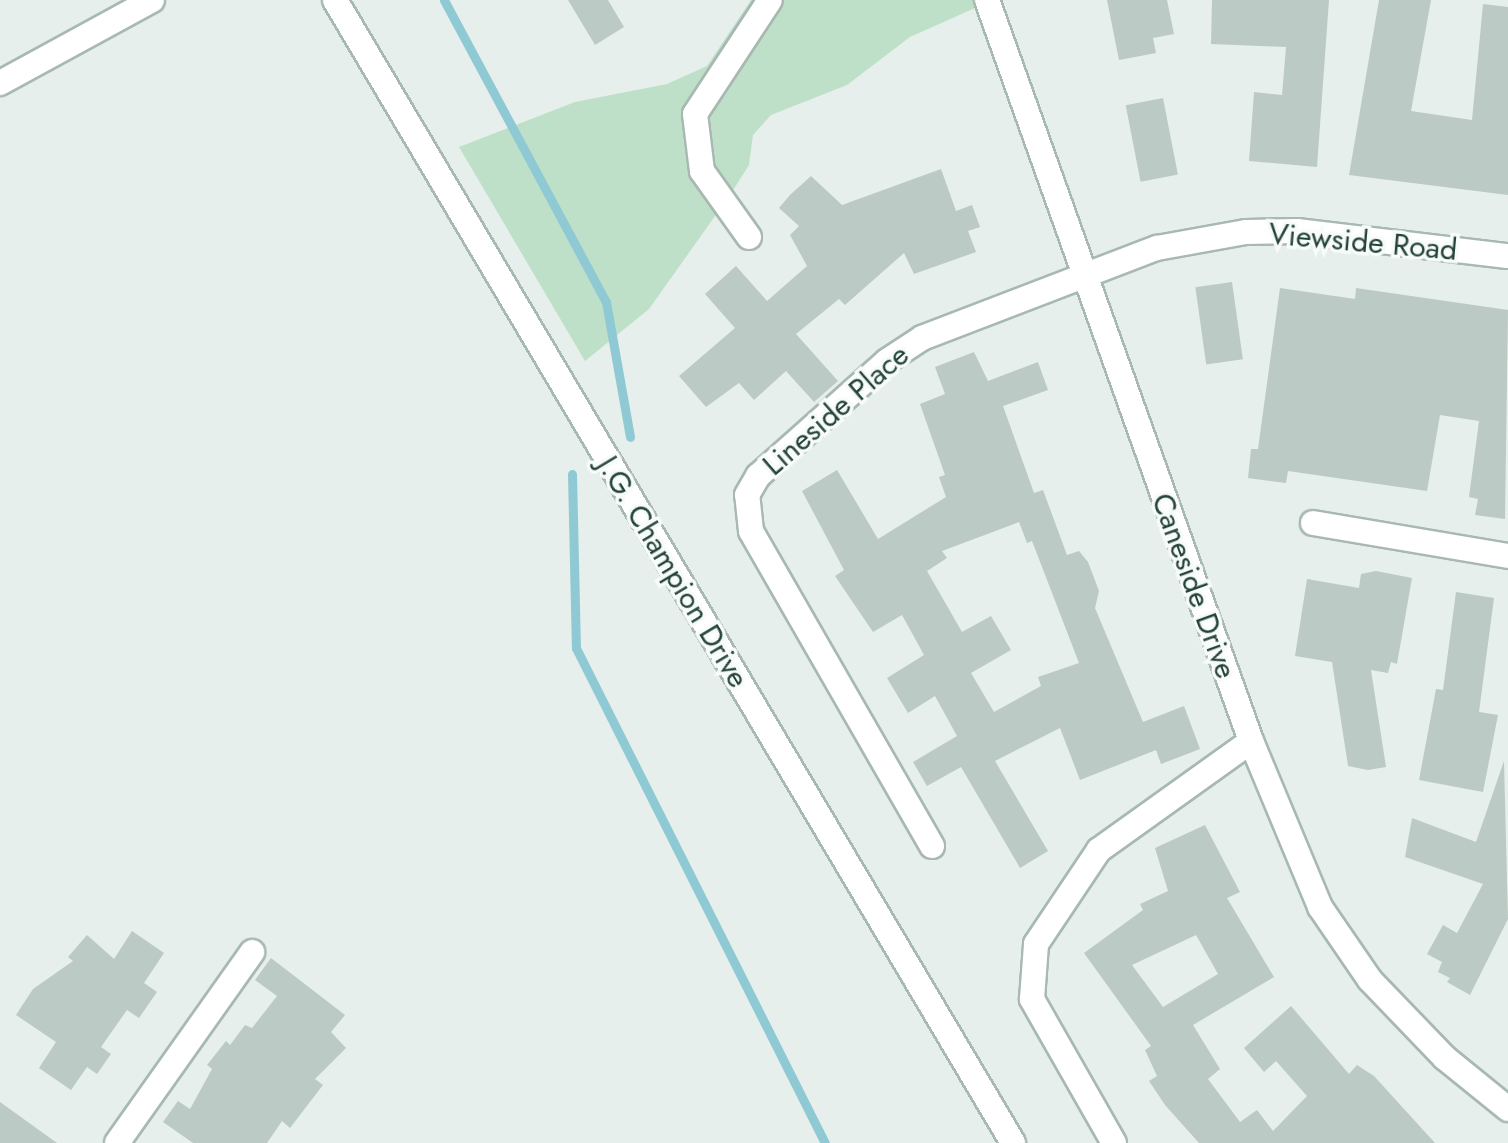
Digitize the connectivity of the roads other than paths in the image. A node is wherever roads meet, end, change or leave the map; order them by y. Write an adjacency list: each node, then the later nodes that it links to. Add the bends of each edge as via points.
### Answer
1 (152, 0): 5 (street)
2 (335, 0): 16 (street, J.G. Champion Drive)
3 (770, 0): 6 (street, via 695,114 702,171)
4 (987, 0): 8 (street, Caneside Drive)
5 (0, 83)
6 (749, 237)
7 (1508, 256): 8 (street, Viewside Road, via 1297,231 1246,232 1157,248)
8 (1082, 279): 11 (street, Caneside Drive); 12 (street, Lineside Place, via 922,338 775,459 747,495 751,531)
9 (1313, 523): 10 (street)
10 (1508, 556)
11 (1251, 741): 14 (street, Caneside Drive, via 1320,907 1370,980 1445,1058); 17 (street, via 1099,850 1036,944 1032,999)
12 (932, 846)
13 (252, 952): 15 (street)
14 (1508, 1109)
15 (117, 1143)
16 (1013, 1143)
17 (1114, 1143)

